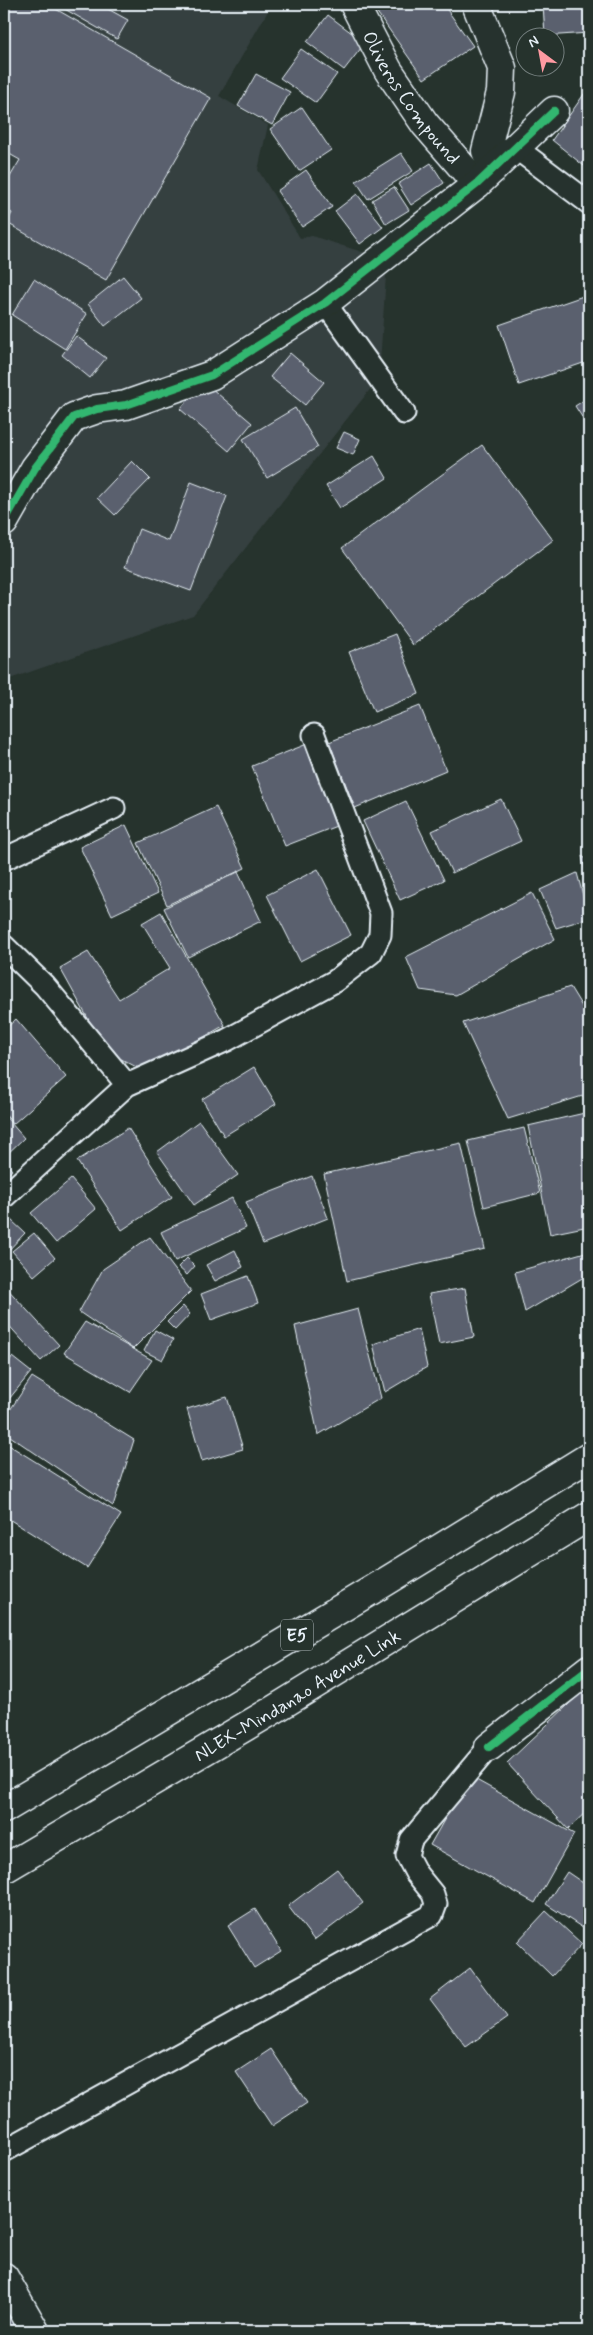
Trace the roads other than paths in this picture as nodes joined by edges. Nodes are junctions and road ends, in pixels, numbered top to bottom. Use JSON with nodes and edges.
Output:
{"nodes":[{"id":1,"x":354,"y":4,"type":"edge"},
{"id":2,"x":476,"y":4,"type":"edge"},
{"id":3,"x":554,"y":111,"type":"dead end"},
{"id":4,"x":516,"y":148,"type":"junction"},
{"id":5,"x":485,"y":177,"type":"junction"},
{"id":6,"x":589,"y":203,"type":"edge"},
{"id":7,"x":325,"y":303,"type":"junction"},
{"id":8,"x":404,"y":413,"type":"dead end"},
{"id":9,"x":4,"y":522,"type":"edge"},
{"id":10,"x":314,"y":735,"type":"dead end"},
{"id":11,"x":114,"y":808,"type":"dead end"},
{"id":12,"x":4,"y":859,"type":"edge"},
{"id":13,"x":4,"y":946,"type":"edge"},
{"id":14,"x":127,"y":1085,"type":"junction"},
{"id":15,"x":4,"y":1197,"type":"edge"},
{"id":16,"x":589,"y":1457,"type":"edge"},
{"id":17,"x":589,"y":1516,"type":"edge"},
{"id":18,"x":589,"y":1670,"type":"edge"},
{"id":19,"x":489,"y":1746,"type":"joint"},
{"id":20,"x":4,"y":1809,"type":"edge"},
{"id":21,"x":58,"y":1836,"type":"junction"},
{"id":22,"x":4,"y":1869,"type":"edge"},
{"id":23,"x":4,"y":1877,"type":"edge"},
{"id":24,"x":4,"y":2152,"type":"edge"},
{"id":25,"x":4,"y":2277,"type":"edge"},
{"id":26,"x":35,"y":2331,"type":"edge"}],
"edges":[{"from":1,"to":5,"type":"main road","name":"Oliveros Compound"},
{"from":2,"to":5,"type":"main road","name":"Oliveros Compound"},
{"from":3,"to":4,"type":"main road"},
{"from":4,"to":5,"type":"main road"},
{"from":4,"to":6,"type":"lane"},
{"from":5,"to":7,"type":"main road"},
{"from":7,"to":8,"type":"lane"},
{"from":7,"to":9,"type":"main road"},
{"from":10,"to":14,"type":"lane"},
{"from":11,"to":12,"type":"lane"},
{"from":13,"to":14,"type":"lane"},
{"from":14,"to":15,"type":"lane"},
{"from":16,"to":20,"type":"main road","number":"E5"},
{"from":17,"to":21,"type":"main road","name":"NLEX-Mindanao Avenue Link"},
{"from":18,"to":19,"type":"main road"},
{"from":19,"to":24,"type":"lane"},
{"from":21,"to":22,"type":"main road","name":"NLEX-Mindanao Avenue Link"},
{"from":21,"to":23,"type":"main road"},
{"from":25,"to":26,"type":"main road"}]}
